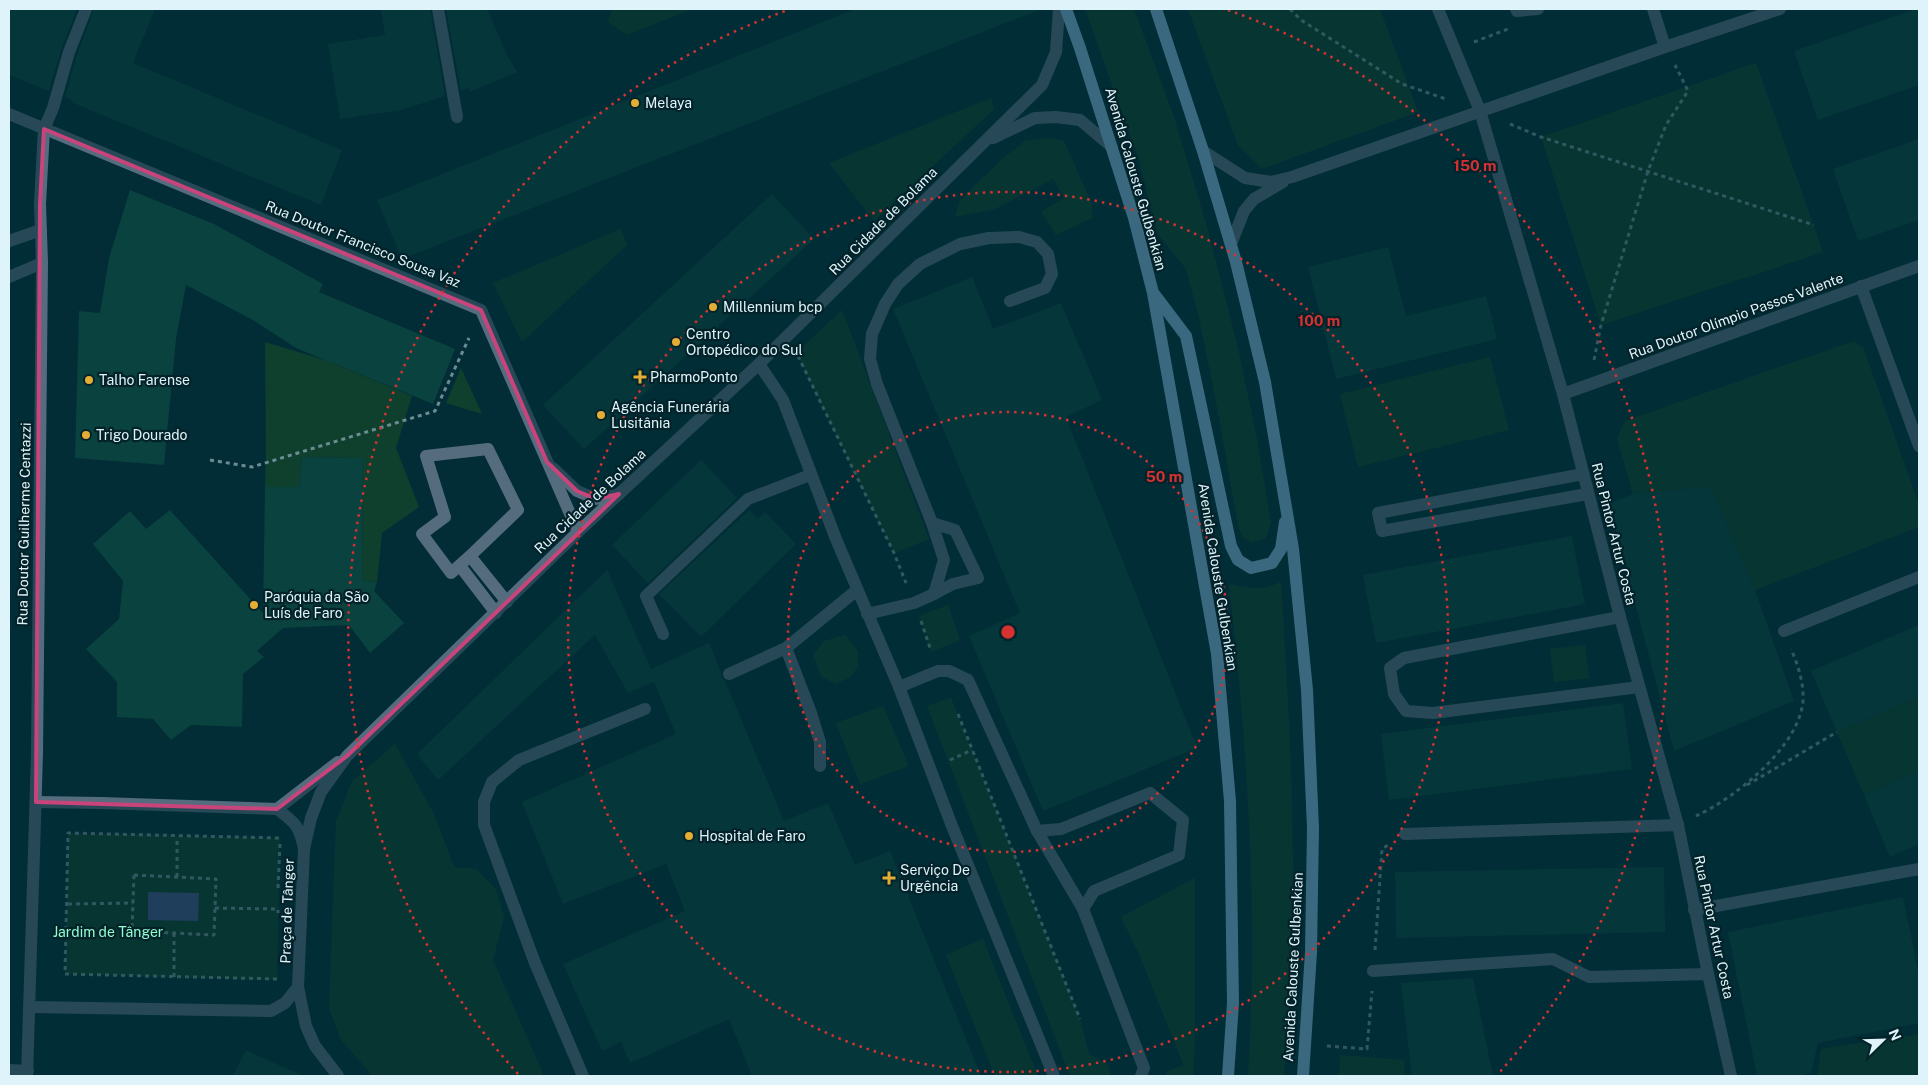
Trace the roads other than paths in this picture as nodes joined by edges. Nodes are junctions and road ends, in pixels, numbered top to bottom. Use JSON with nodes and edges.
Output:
{"nodes":[{"id":1,"x":86,"y":9,"type":"edge"},
{"id":2,"x":438,"y":9,"type":"edge"},
{"id":3,"x":1058,"y":9,"type":"edge"},
{"id":4,"x":1066,"y":9,"type":"edge"},
{"id":5,"x":1156,"y":9,"type":"edge"},
{"id":6,"x":1438,"y":9,"type":"edge"},
{"id":7,"x":1538,"y":9,"type":"edge"},
{"id":8,"x":1653,"y":9,"type":"edge"},
{"id":9,"x":1780,"y":9,"type":"edge"},
{"id":10,"x":1516,"y":10,"type":"edge"},
{"id":11,"x":1665,"y":46,"type":"junction"},
{"id":12,"x":1480,"y":111,"type":"junction"},
{"id":13,"x":9,"y":114,"type":"edge"},
{"id":14,"x":457,"y":117,"type":"dead end"},
{"id":15,"x":44,"y":129,"type":"junction"},
{"id":16,"x":984,"y":143,"type":"junction"},
{"id":17,"x":1112,"y":147,"type":"junction"},
{"id":18,"x":1203,"y":151,"type":"junction"},
{"id":19,"x":1292,"y":177,"type":"junction"},
{"id":20,"x":41,"y":230,"type":"junction"},
{"id":21,"x":9,"y":242,"type":"edge"},
{"id":22,"x":1231,"y":244,"type":"junction"},
{"id":23,"x":42,"y":263,"type":"junction"},
{"id":24,"x":1919,"y":266,"type":"edge"},
{"id":25,"x":9,"y":277,"type":"edge"},
{"id":26,"x":1860,"y":286,"type":"junction"},
{"id":27,"x":1153,"y":293,"type":"junction"},
{"id":28,"x":1010,"y":301,"type":"dead end"},
{"id":29,"x":759,"y":364,"type":"junction"},
{"id":30,"x":1564,"y":394,"type":"junction"},
{"id":31,"x":1919,"y":446,"type":"edge"},
{"id":32,"x":547,"y":462,"type":"junction"},
{"id":33,"x":1583,"y":474,"type":"junction"},
{"id":34,"x":810,"y":475,"type":"junction"},
{"id":35,"x":619,"y":494,"type":"junction"},
{"id":36,"x":1588,"y":494,"type":"junction"},
{"id":37,"x":1286,"y":508,"type":"junction"},
{"id":38,"x":932,"y":523,"type":"junction"},
{"id":39,"x":578,"y":532,"type":"junction"},
{"id":40,"x":470,"y":556,"type":"junction"},
{"id":41,"x":460,"y":566,"type":"junction"},
{"id":42,"x":1919,"y":577,"type":"edge"},
{"id":43,"x":857,"y":590,"type":"junction"},
{"id":44,"x":934,"y":594,"type":"junction"},
{"id":45,"x":507,"y":602,"type":"junction"},
{"id":46,"x":496,"y":613,"type":"junction"},
{"id":47,"x":866,"y":614,"type":"junction"},
{"id":48,"x":1620,"y":618,"type":"junction"},
{"id":49,"x":1784,"y":631,"type":"road end"},
{"id":50,"x":663,"y":634,"type":"dead end"},
{"id":51,"x":786,"y":648,"type":"junction"},
{"id":52,"x":729,"y":674,"type":"dead end"},
{"id":53,"x":899,"y":687,"type":"junction"},
{"id":54,"x":1639,"y":687,"type":"junction"},
{"id":55,"x":645,"y":709,"type":"dead end"},
{"id":56,"x":347,"y":756,"type":"junction"},
{"id":57,"x":820,"y":766,"type":"dead end"},
{"id":58,"x":36,"y":802,"type":"junction"},
{"id":59,"x":277,"y":809,"type":"junction"},
{"id":60,"x":1678,"y":825,"type":"junction"},
{"id":61,"x":1037,"y":831,"type":"junction"},
{"id":62,"x":1406,"y":834,"type":"road end"},
{"id":63,"x":304,"y":849,"type":"junction"},
{"id":64,"x":1919,"y":869,"type":"edge"},
{"id":65,"x":1083,"y":909,"type":"junction"},
{"id":66,"x":1694,"y":910,"type":"junction"},
{"id":67,"x":1373,"y":971,"type":"road end"},
{"id":68,"x":1708,"y":974,"type":"junction"},
{"id":69,"x":298,"y":987,"type":"junction"},
{"id":70,"x":30,"y":1007,"type":"junction"},
{"id":71,"x":9,"y":1070,"type":"edge"},
{"id":72,"x":28,"y":1074,"type":"edge"},
{"id":73,"x":338,"y":1076,"type":"edge"},
{"id":74,"x":583,"y":1076,"type":"edge"},
{"id":75,"x":1054,"y":1076,"type":"edge"},
{"id":76,"x":1141,"y":1076,"type":"edge"},
{"id":77,"x":1228,"y":1076,"type":"edge"},
{"id":78,"x":1303,"y":1076,"type":"edge"},
{"id":79,"x":1731,"y":1076,"type":"edge"}],
"edges":[{"from":1,"to":15,"type":"street","name":"Rua Doutor Guilherme Centazzi"},
{"from":2,"to":14,"type":"street"},
{"from":3,"to":16,"type":"street","name":"Rua Cidade de Bolama"},
{"from":4,"to":17,"type":"main road","name":"Avenida Calouste Gulbenkian"},
{"from":5,"to":18,"type":"main road","name":"Avenida Calouste Gulbenkian"},
{"from":6,"to":12,"type":"street","name":"Rua Pintor Artur Costa"},
{"from":7,"to":10,"type":"street"},
{"from":8,"to":11,"type":"street"},
{"from":9,"to":11,"type":"street"},
{"from":11,"to":12,"type":"street"},
{"from":12,"to":19,"type":"street"},
{"from":12,"to":30,"type":"street","name":"Rua Pintor Artur Costa"},
{"from":13,"to":15,"type":"street","name":"Rua Doutor Francisco Sousa Vaz"},
{"from":15,"to":20,"type":"street","name":"Rua Doutor Guilherme Centazzi"},
{"from":15,"to":32,"type":"street","name":"Rua Doutor Francisco Sousa Vaz"},
{"from":16,"to":17,"type":"street"},
{"from":16,"to":29,"type":"street","name":"Rua Cidade de Bolama"},
{"from":17,"to":27,"type":"main road","name":"Avenida Calouste Gulbenkian"},
{"from":18,"to":19,"type":"street"},
{"from":18,"to":22,"type":"main road","name":"Avenida Calouste Gulbenkian"},
{"from":19,"to":22,"type":"street"},
{"from":20,"to":21,"type":"street"},
{"from":20,"to":23,"type":"street","name":"Rua Doutor Guilherme Centazzi"},
{"from":22,"to":37,"type":"main road","name":"Avenida Calouste Gulbenkian"},
{"from":23,"to":25,"type":"street"},
{"from":23,"to":58,"type":"street","name":"Rua Doutor Guilherme Centazzi"},
{"from":24,"to":26,"type":"street","name":"Rua Doutor Olímpio Passos Valente"},
{"from":26,"to":30,"type":"street","name":"Rua Doutor Olímpio Passos Valente"},
{"from":26,"to":31,"type":"street"},
{"from":27,"to":37,"type":"main road"},
{"from":27,"to":77,"type":"main road","name":"Avenida Calouste Gulbenkian"},
{"from":28,"to":38,"type":"street"},
{"from":29,"to":34,"type":"street"},
{"from":29,"to":35,"type":"street","name":"Rua Cidade de Bolama"},
{"from":30,"to":33,"type":"street","name":"Rua Pintor Artur Costa"},
{"from":32,"to":35,"type":"street"},
{"from":32,"to":39,"type":"street"},
{"from":33,"to":36,"type":"street","name":"Rua Pintor Artur Costa"},
{"from":33,"to":36,"type":"street"},
{"from":34,"to":43,"type":"street"},
{"from":34,"to":50,"type":"street"},
{"from":35,"to":39,"type":"street","name":"Rua Cidade de Bolama"},
{"from":36,"to":48,"type":"street","name":"Rua Pintor Artur Costa"},
{"from":37,"to":78,"type":"main road","name":"Avenida Calouste Gulbenkian"},
{"from":38,"to":44,"type":"street"},
{"from":38,"to":44,"type":"street"},
{"from":39,"to":45,"type":"street","name":"Rua Cidade de Bolama"},
{"from":40,"to":41,"type":"street"},
{"from":40,"to":41,"type":"street"},
{"from":40,"to":45,"type":"street"},
{"from":41,"to":46,"type":"street"},
{"from":42,"to":49,"type":"street"},
{"from":43,"to":47,"type":"street"},
{"from":43,"to":51,"type":"street"},
{"from":44,"to":47,"type":"street"},
{"from":45,"to":46,"type":"street","name":"Rua Cidade de Bolama"},
{"from":46,"to":56,"type":"street","name":"Rua Cidade de Bolama"},
{"from":47,"to":53,"type":"street"},
{"from":48,"to":54,"type":"street","name":"Rua Pintor Artur Costa"},
{"from":48,"to":54,"type":"street"},
{"from":51,"to":52,"type":"street"},
{"from":51,"to":57,"type":"street"},
{"from":53,"to":61,"type":"street"},
{"from":53,"to":75,"type":"street"},
{"from":54,"to":60,"type":"street","name":"Rua Pintor Artur Costa"},
{"from":55,"to":74,"type":"street"},
{"from":56,"to":59,"type":"street","name":"Rua Cidade de Bolama"},
{"from":56,"to":63,"type":"street","name":"Rua Cidade de Bolama"},
{"from":58,"to":59,"type":"street"},
{"from":58,"to":70,"type":"street","name":"Rua Doutor Guilherme Centazzi"},
{"from":59,"to":63,"type":"street","name":"Praça de Tânger"},
{"from":60,"to":62,"type":"street"},
{"from":60,"to":66,"type":"street","name":"Rua Pintor Artur Costa"},
{"from":61,"to":65,"type":"street"},
{"from":61,"to":65,"type":"street"},
{"from":63,"to":69,"type":"street","name":"Praça de Tânger"},
{"from":64,"to":66,"type":"street"},
{"from":65,"to":76,"type":"street"},
{"from":66,"to":68,"type":"street","name":"Rua Pintor Artur Costa"},
{"from":67,"to":68,"type":"street"},
{"from":68,"to":79,"type":"street","name":"Rua Pintor Artur Costa"},
{"from":69,"to":70,"type":"street"},
{"from":69,"to":73,"type":"street","name":"Praça de Tânger"},
{"from":70,"to":72,"type":"street","name":"Rua Doutor Guilherme Centazzi"},
{"from":71,"to":72,"type":"street"}]}
